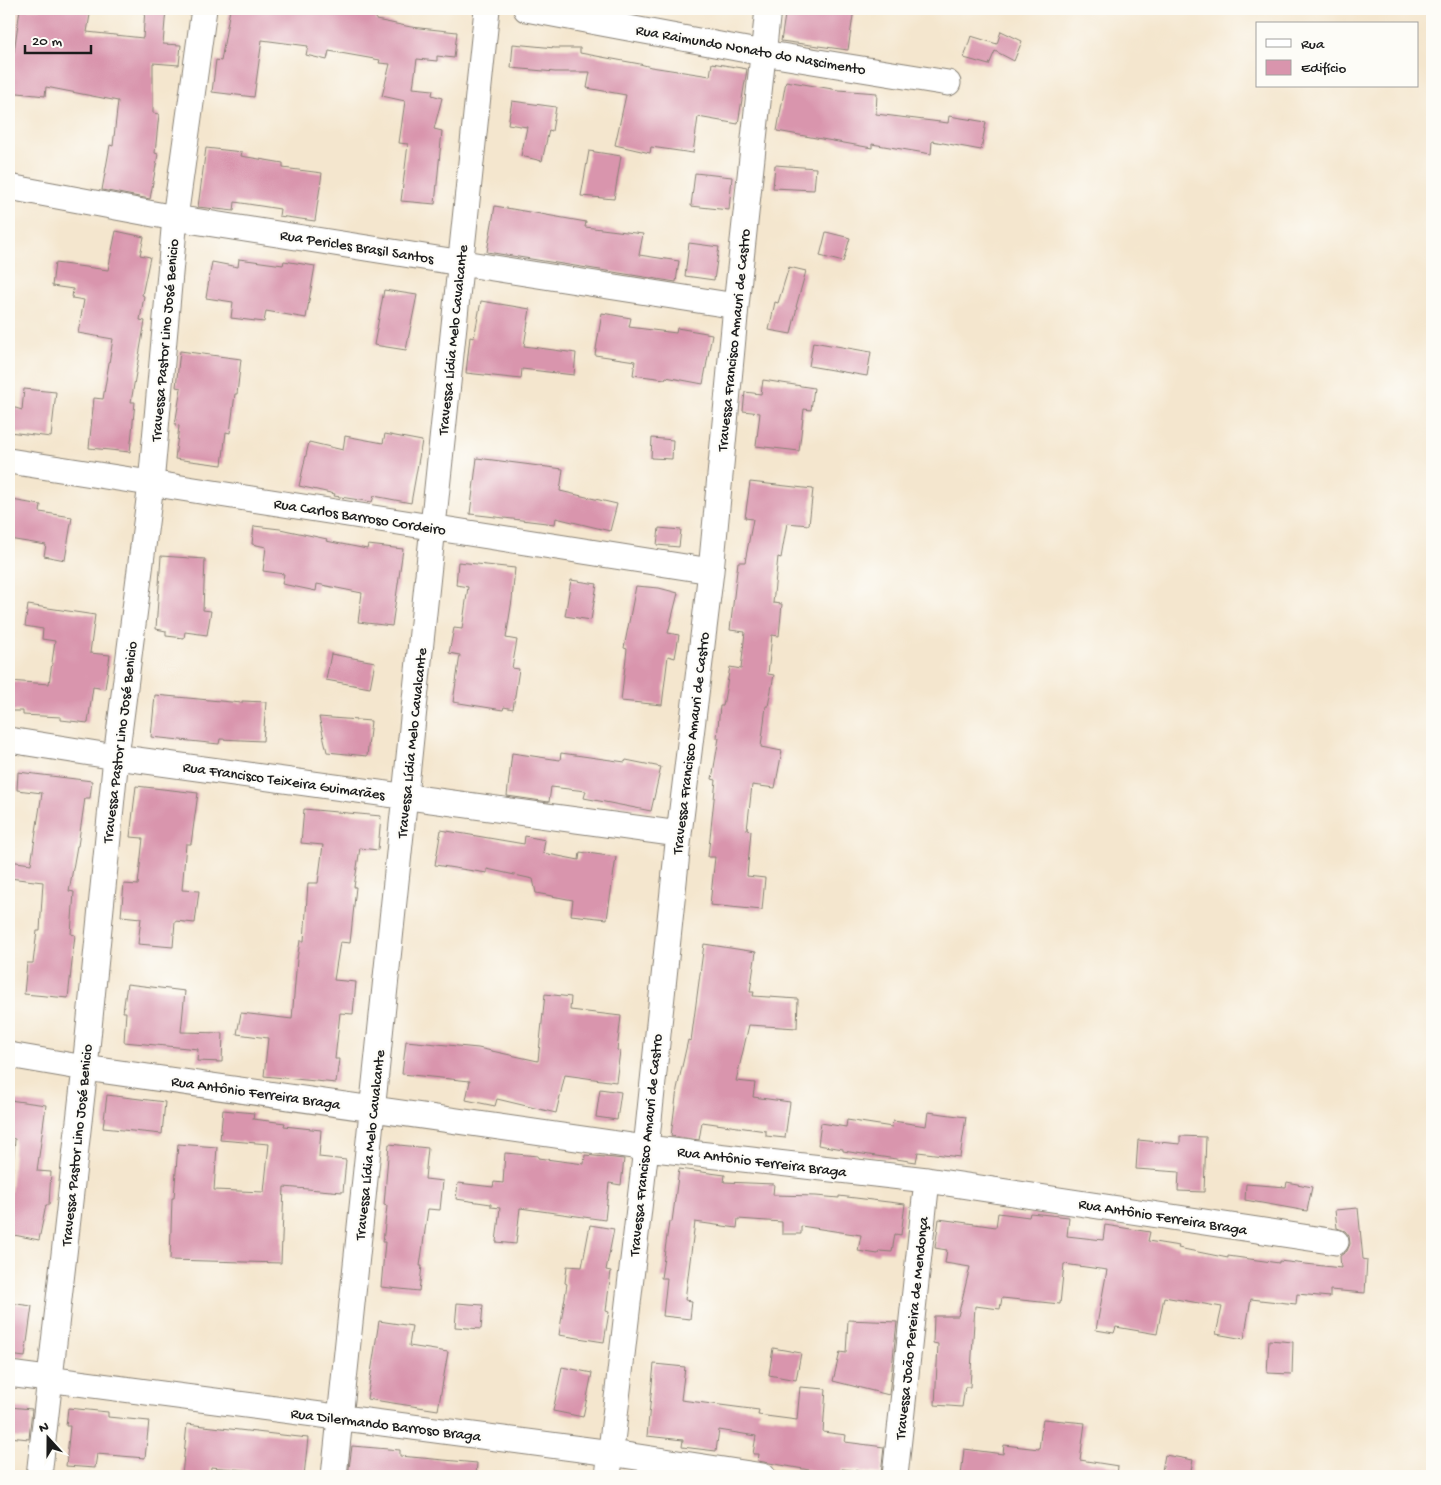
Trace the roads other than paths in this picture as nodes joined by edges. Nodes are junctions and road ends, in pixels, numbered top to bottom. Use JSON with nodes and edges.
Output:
{"nodes":[{"id":1,"x":204,"y":9,"type":"edge"},
{"id":2,"x":487,"y":9,"type":"edge"},
{"id":3,"x":526,"y":9,"type":"edge"},
{"id":4,"x":768,"y":9,"type":"edge"},
{"id":5,"x":763,"y":53,"type":"junction"},
{"id":6,"x":948,"y":83,"type":"dead end"},
{"id":7,"x":9,"y":187,"type":"edge"},
{"id":8,"x":175,"y":218,"type":"junction"},
{"id":9,"x":460,"y":262,"type":"junction"},
{"id":10,"x":736,"y":306,"type":"junction"},
{"id":11,"x":9,"y":461,"type":"edge"},
{"id":12,"x":151,"y":484,"type":"junction"},
{"id":13,"x":433,"y":528,"type":"junction"},
{"id":14,"x":711,"y":571,"type":"junction"},
{"id":15,"x":9,"y":740,"type":"edge"},
{"id":16,"x":116,"y":757,"type":"junction"},
{"id":17,"x":405,"y":796,"type":"junction"},
{"id":18,"x":679,"y":834,"type":"junction"},
{"id":19,"x":9,"y":1055,"type":"edge"},
{"id":20,"x":85,"y":1068,"type":"junction"},
{"id":21,"x":372,"y":1109,"type":"junction"},
{"id":22,"x":646,"y":1148,"type":"junction"},
{"id":23,"x":927,"y":1180,"type":"junction"},
{"id":24,"x":1336,"y":1242,"type":"dead end"},
{"id":25,"x":9,"y":1374,"type":"edge"},
{"id":26,"x":50,"y":1380,"type":"junction"},
{"id":27,"x":340,"y":1418,"type":"junction"},
{"id":28,"x":609,"y":1465,"type":"edge"},
{"id":29,"x":39,"y":1476,"type":"edge"},
{"id":30,"x":334,"y":1476,"type":"edge"},
{"id":31,"x":763,"y":1476,"type":"edge"},
{"id":32,"x":895,"y":1476,"type":"edge"}],
"edges":[{"from":1,"to":8,"type":"street","name":"Travessa Pastor Lino José Benicio"},
{"from":2,"to":9,"type":"street","name":"Travessa Lídia Melo Cavalcante"},
{"from":3,"to":5,"type":"street","name":"Rua Raimundo Nonato do Nascimento"},
{"from":4,"to":5,"type":"street","name":"Travessa Francisco Amauri de Castro"},
{"from":5,"to":6,"type":"street","name":"Rua Raimundo Nonato do Nascimento"},
{"from":5,"to":10,"type":"street","name":"Travessa Francisco Amauri de Castro"},
{"from":7,"to":8,"type":"street","name":"Rua Pericles Brasil Santos"},
{"from":8,"to":9,"type":"street","name":"Rua Pericles Brasil Santos"},
{"from":8,"to":12,"type":"street","name":"Travessa Pastor Lino José Benicio"},
{"from":9,"to":10,"type":"street","name":"Rua Pericles Brasil Santos"},
{"from":9,"to":13,"type":"street","name":"Travessa Lídia Melo Cavalcante"},
{"from":10,"to":14,"type":"street","name":"Travessa Francisco Amauri de Castro"},
{"from":11,"to":12,"type":"street","name":"Rua Carlos Barroso Cordeiro"},
{"from":12,"to":13,"type":"street","name":"Rua Carlos Barroso Cordeiro"},
{"from":12,"to":16,"type":"street","name":"Travessa Pastor Lino José Benicio"},
{"from":13,"to":14,"type":"street","name":"Rua Carlos Barroso Cordeiro"},
{"from":13,"to":17,"type":"street","name":"Travessa Lídia Melo Cavalcante"},
{"from":14,"to":18,"type":"street","name":"Travessa Francisco Amauri de Castro"},
{"from":15,"to":16,"type":"street","name":"Rua Francisco Teixeira Guimarães"},
{"from":16,"to":17,"type":"street","name":"Rua Francisco Teixeira Guimarães"},
{"from":16,"to":20,"type":"street","name":"Travessa Pastor Lino José Benicio"},
{"from":17,"to":18,"type":"street","name":"Rua Francisco Teixeira Guimarães"},
{"from":17,"to":21,"type":"street","name":"Travessa Lídia Melo Cavalcante"},
{"from":18,"to":22,"type":"street","name":"Travessa Francisco Amauri de Castro"},
{"from":19,"to":20,"type":"street","name":"Rua Antônio Ferreira Braga"},
{"from":20,"to":21,"type":"street","name":"Rua Antônio Ferreira Braga"},
{"from":20,"to":26,"type":"street","name":"Travessa Pastor Lino José Benicio"},
{"from":21,"to":22,"type":"street","name":"Rua Antônio Ferreira Braga"},
{"from":21,"to":27,"type":"street","name":"Travessa Lídia Melo Cavalcante"},
{"from":22,"to":23,"type":"street","name":"Rua Antônio Ferreira Braga"},
{"from":22,"to":28,"type":"street","name":"Travessa Francisco Amauri de Castro"},
{"from":23,"to":24,"type":"street","name":"Rua Antônio Ferreira Braga"},
{"from":23,"to":32,"type":"street","name":"Travessa João Pereira de Mendonça"},
{"from":25,"to":26,"type":"street","name":"Rua Dilermando Barroso Braga"},
{"from":26,"to":27,"type":"street","name":"Rua Dilermando Barroso Braga"},
{"from":26,"to":29,"type":"street","name":"Travessa Pastor Lino José Benicio"},
{"from":27,"to":28,"type":"street","name":"Rua Dilermando Barroso Braga"},
{"from":27,"to":30,"type":"street","name":"Travessa Lídia Melo Cavalcante"},
{"from":28,"to":31,"type":"street","name":"Rua Dilermando Barroso Braga"}]}
